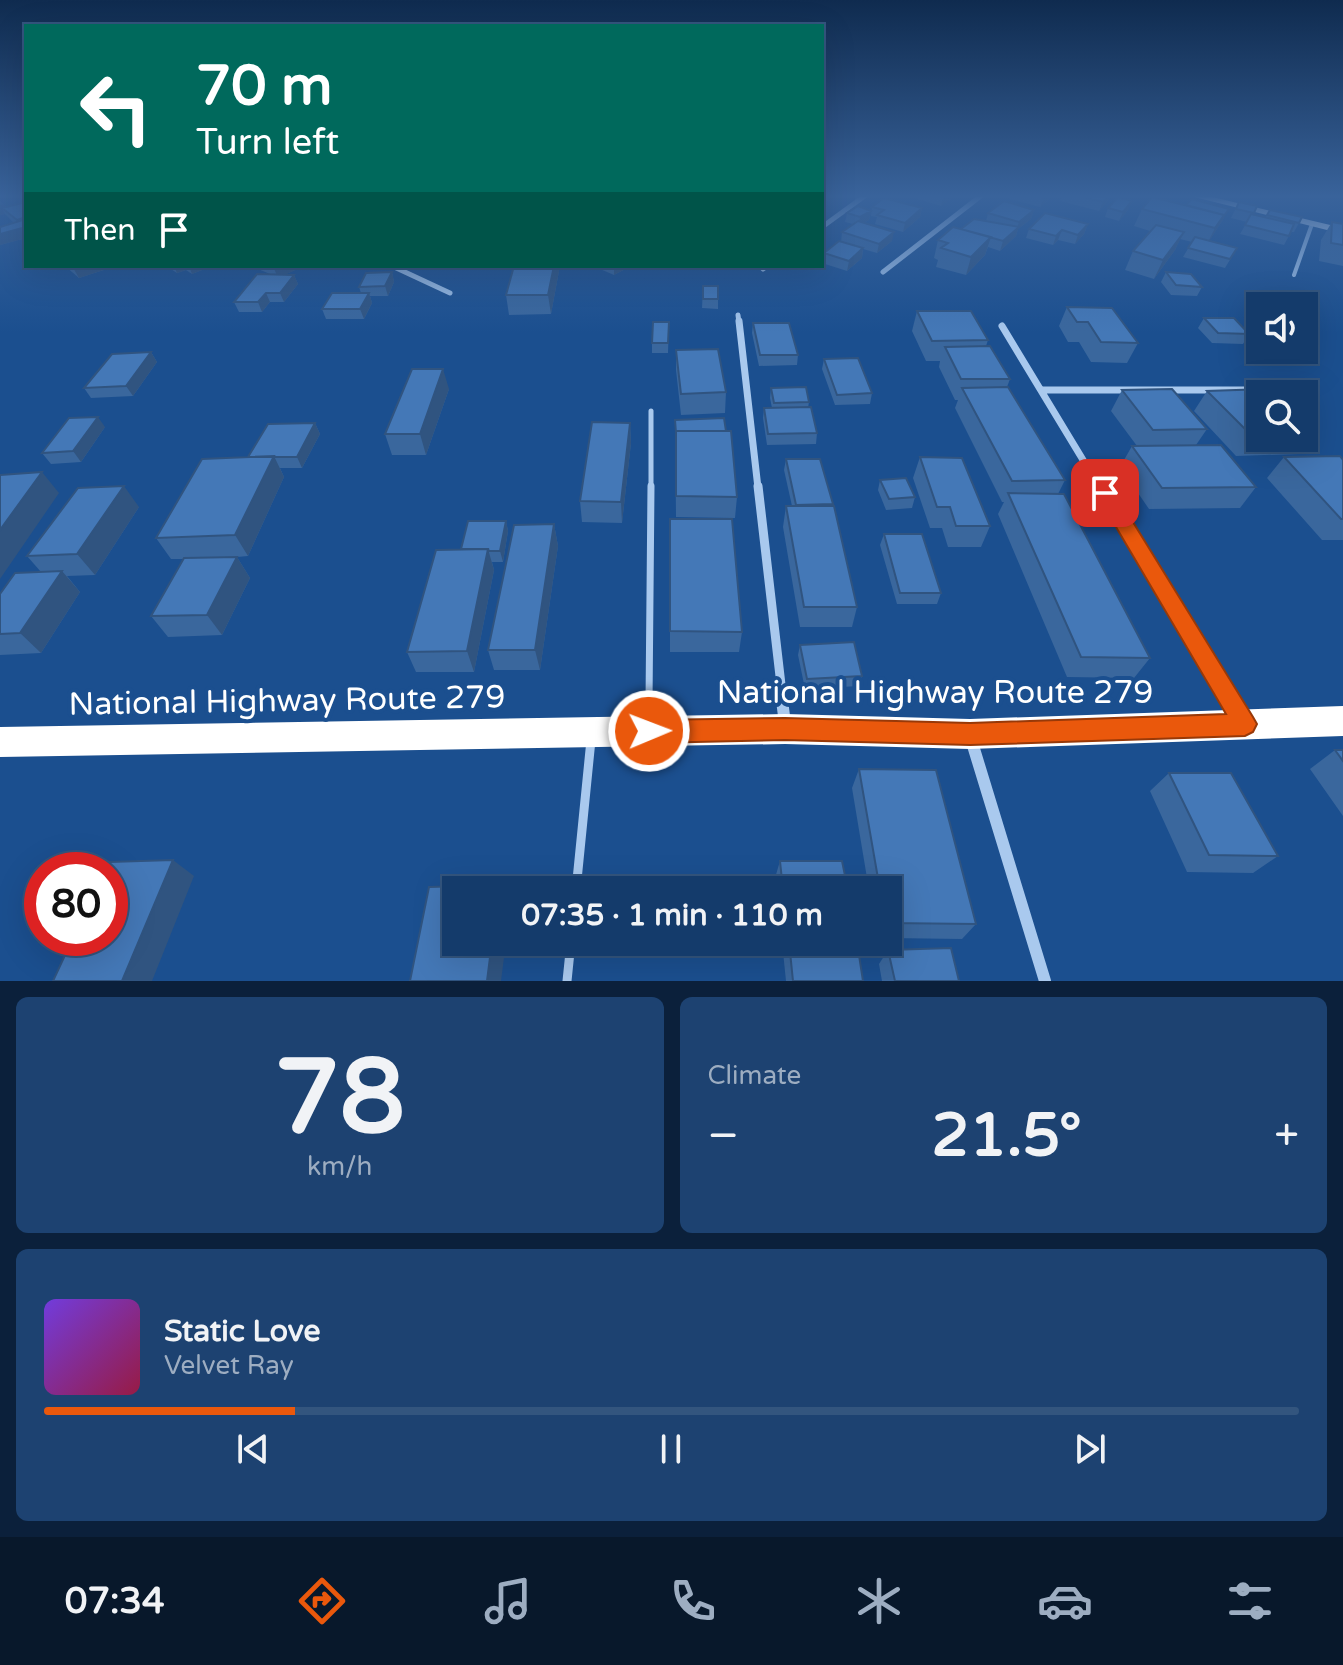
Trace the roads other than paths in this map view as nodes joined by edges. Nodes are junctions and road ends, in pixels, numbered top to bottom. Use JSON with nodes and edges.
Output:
{"nodes":[{"id":1,"x":923,"y":241,"type":"edge"},
{"id":2,"x":1306,"y":241,"type":"edge"},
{"id":3,"x":396,"y":268,"type":"edge"},
{"id":4,"x":883,"y":272,"type":"dead end"},
{"id":5,"x":1294,"y":275,"type":"dead end"},
{"id":6,"x":450,"y":293,"type":"dead end"},
{"id":7,"x":738,"y":315,"type":"dead end"},
{"id":8,"x":1002,"y":326,"type":"dead end"},
{"id":9,"x":1043,"y":390,"type":"junction"},
{"id":10,"x":1246,"y":390,"type":"edge"},
{"id":11,"x":651,"y":411,"type":"dead end"},
{"id":12,"x":1343,"y":721,"type":"edge"},
{"id":13,"x":1245,"y":724,"type":"junction"},
{"id":14,"x":785,"y":729,"type":"junction"},
{"id":15,"x":649,"y":731,"type":"junction"},
{"id":16,"x":592,"y":732,"type":"junction"},
{"id":17,"x":970,"y":734,"type":"junction"},
{"id":18,"x":0,"y":742,"type":"edge"},
{"id":19,"x":577,"y":876,"type":"edge"},
{"id":20,"x":570,"y":956,"type":"edge"},
{"id":21,"x":567,"y":981,"type":"edge"},
{"id":22,"x":1045,"y":981,"type":"edge"}],
"edges":[{"from":1,"to":4,"type":"street"},
{"from":2,"to":5,"type":"lane"},
{"from":3,"to":6,"type":"street"},
{"from":7,"to":14,"type":"street"},
{"from":8,"to":9,"type":"street"},
{"from":9,"to":10,"type":"street"},
{"from":9,"to":13,"type":"street"},
{"from":11,"to":15,"type":"lane"},
{"from":12,"to":13,"type":"highway","name":"National Highway Route 279"},
{"from":13,"to":17,"type":"highway","name":"National Highway Route 279"},
{"from":14,"to":15,"type":"highway","name":"National Highway Route 279"},
{"from":14,"to":17,"type":"highway","name":"National Highway Route 279"},
{"from":15,"to":16,"type":"highway","name":"National Highway Route 279"},
{"from":16,"to":18,"type":"highway","name":"National Highway Route 279"},
{"from":16,"to":19,"type":"lane"},
{"from":17,"to":22,"type":"street"},
{"from":20,"to":21,"type":"lane"}]}
